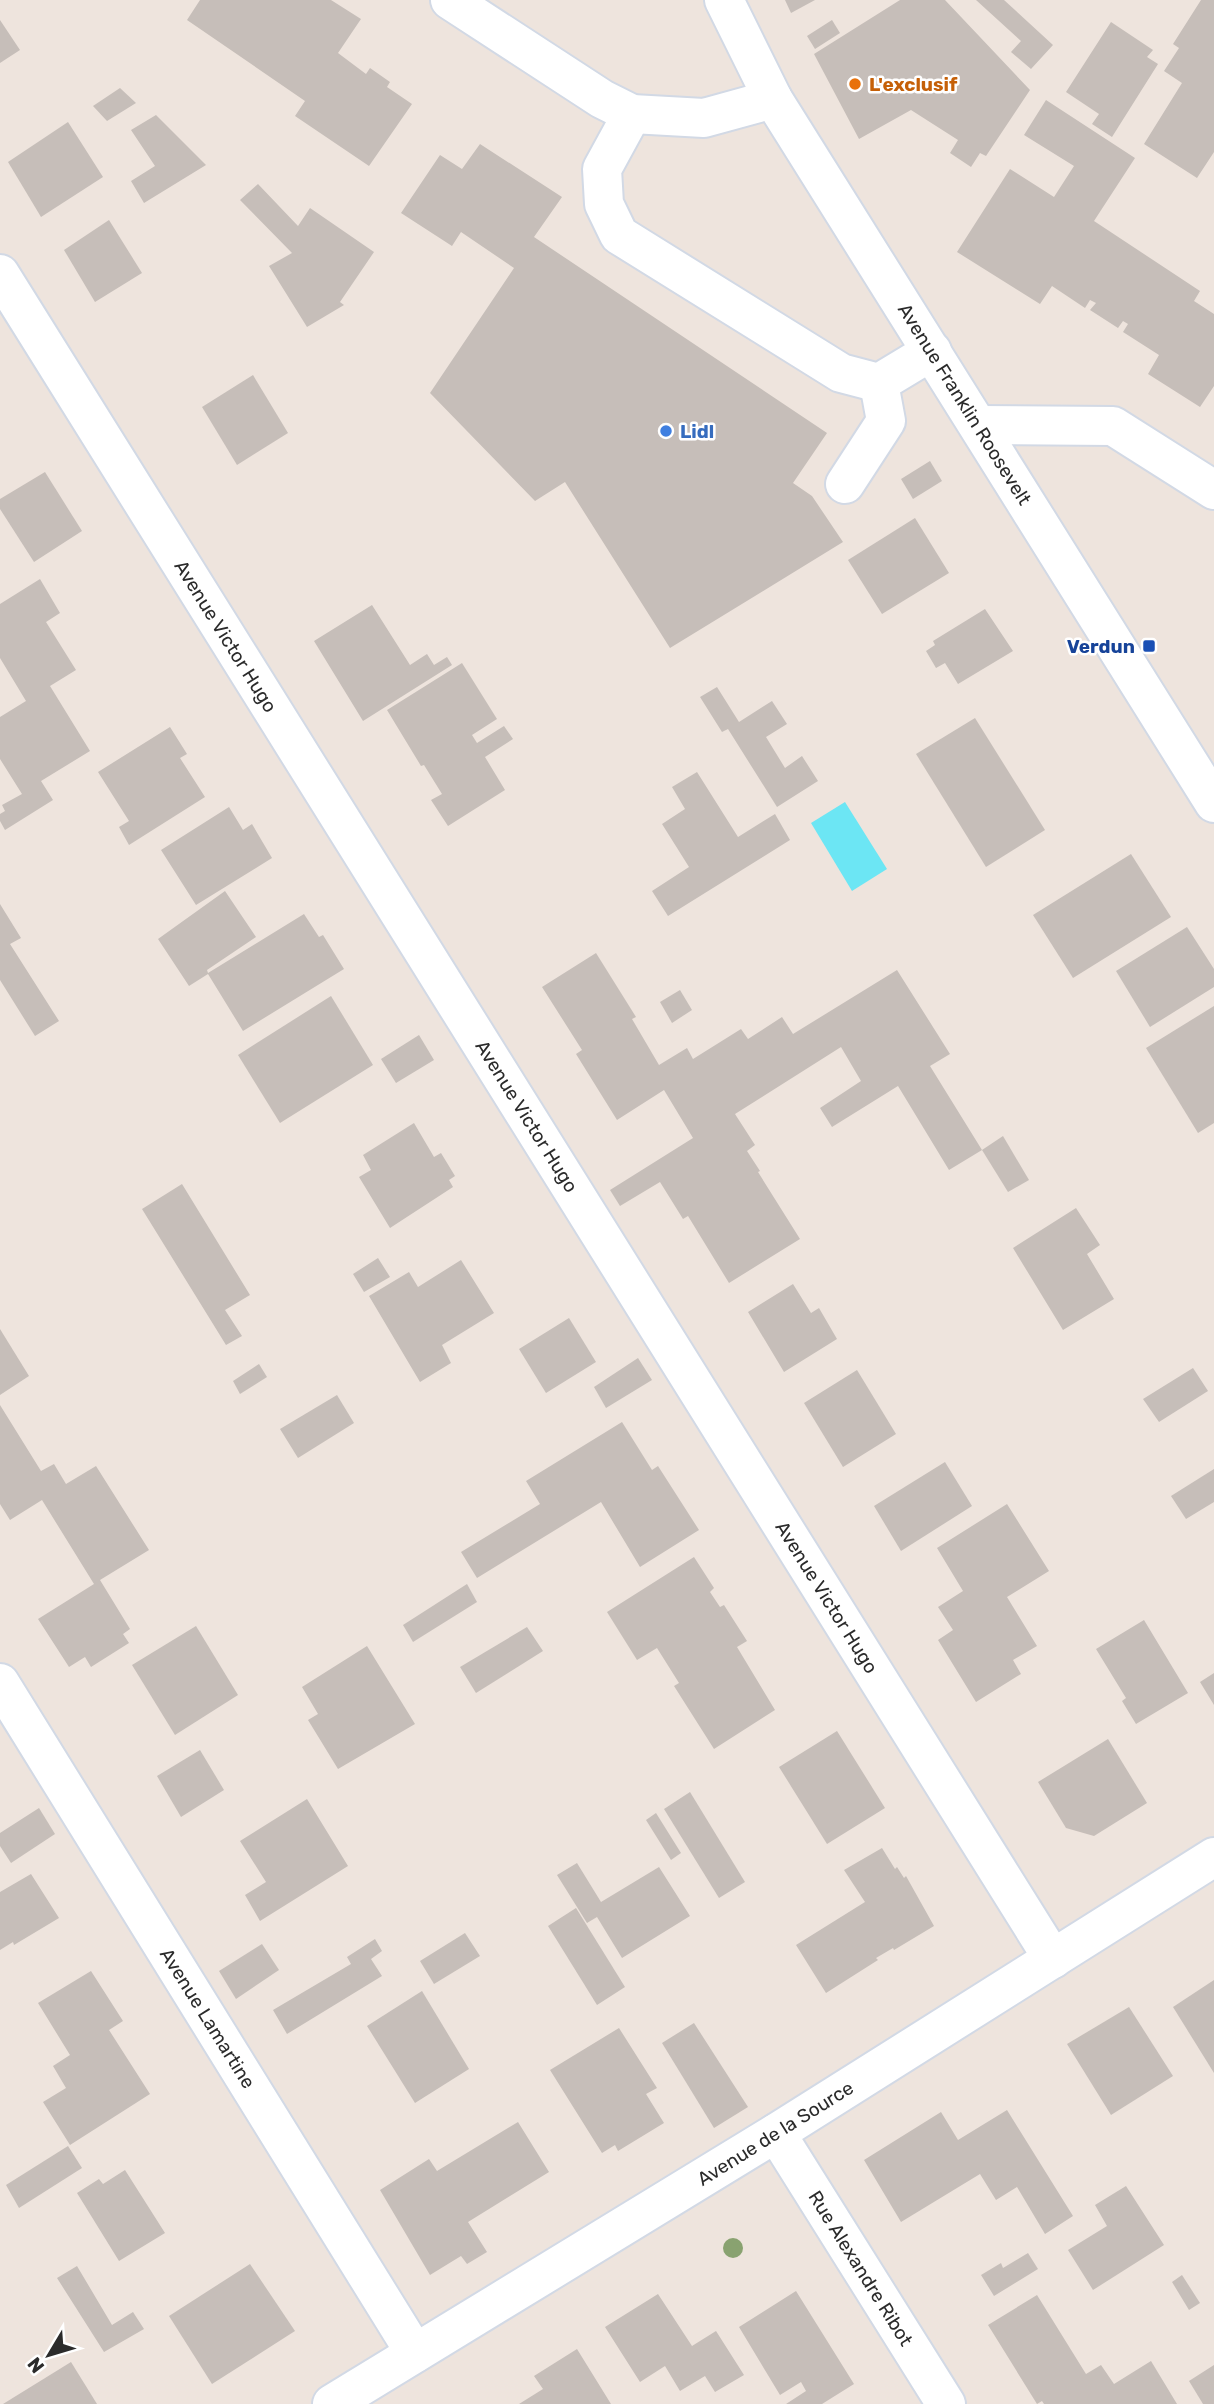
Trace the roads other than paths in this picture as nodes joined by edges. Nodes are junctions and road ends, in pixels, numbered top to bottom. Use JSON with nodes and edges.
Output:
{"nodes":[{"id":1,"x":450,"y":0,"type":"edge"},
{"id":2,"x":724,"y":0,"type":"edge"},
{"id":3,"x":773,"y":99,"type":"junction"},
{"id":4,"x":632,"y":114,"type":"junction"},
{"id":5,"x":0,"y":274,"type":"edge"},
{"id":6,"x":932,"y":351,"type":"junction"},
{"id":7,"x":879,"y":383,"type":"junction"},
{"id":8,"x":979,"y":425,"type":"junction"},
{"id":9,"x":845,"y":484,"type":"dead end"},
{"id":10,"x":1214,"y":490,"type":"edge"},
{"id":11,"x":1214,"y":803,"type":"edge"},
{"id":12,"x":0,"y":1683,"type":"edge"},
{"id":13,"x":1214,"y":1857,"type":"edge"},
{"id":14,"x":1053,"y":1959,"type":"junction"},
{"id":15,"x":776,"y":2133,"type":"junction"},
{"id":16,"x":415,"y":2353,"type":"junction"},
{"id":17,"x":332,"y":2404,"type":"edge"},
{"id":18,"x":946,"y":2404,"type":"edge"}],
"edges":[{"from":1,"to":4,"type":"street"},
{"from":2,"to":3,"type":"street","name":"Avenue Franklin Roosevelt"},
{"from":3,"to":4,"type":"street"},
{"from":3,"to":6,"type":"street","name":"Avenue Franklin Roosevelt"},
{"from":4,"to":7,"type":"street"},
{"from":5,"to":14,"type":"street","name":"Avenue Victor Hugo"},
{"from":6,"to":7,"type":"street"},
{"from":6,"to":8,"type":"street","name":"Avenue Franklin Roosevelt"},
{"from":7,"to":9,"type":"street"},
{"from":8,"to":10,"type":"street"},
{"from":8,"to":11,"type":"street","name":"Avenue Franklin Roosevelt"},
{"from":12,"to":16,"type":"street","name":"Avenue Lamartine"},
{"from":13,"to":14,"type":"street","name":"Avenue de la Source"},
{"from":14,"to":15,"type":"street","name":"Avenue de la Source"},
{"from":15,"to":16,"type":"street","name":"Avenue de la Source"},
{"from":15,"to":18,"type":"street","name":"Rue Alexandre Ribot"},
{"from":16,"to":17,"type":"street","name":"Avenue de la Source"}]}
